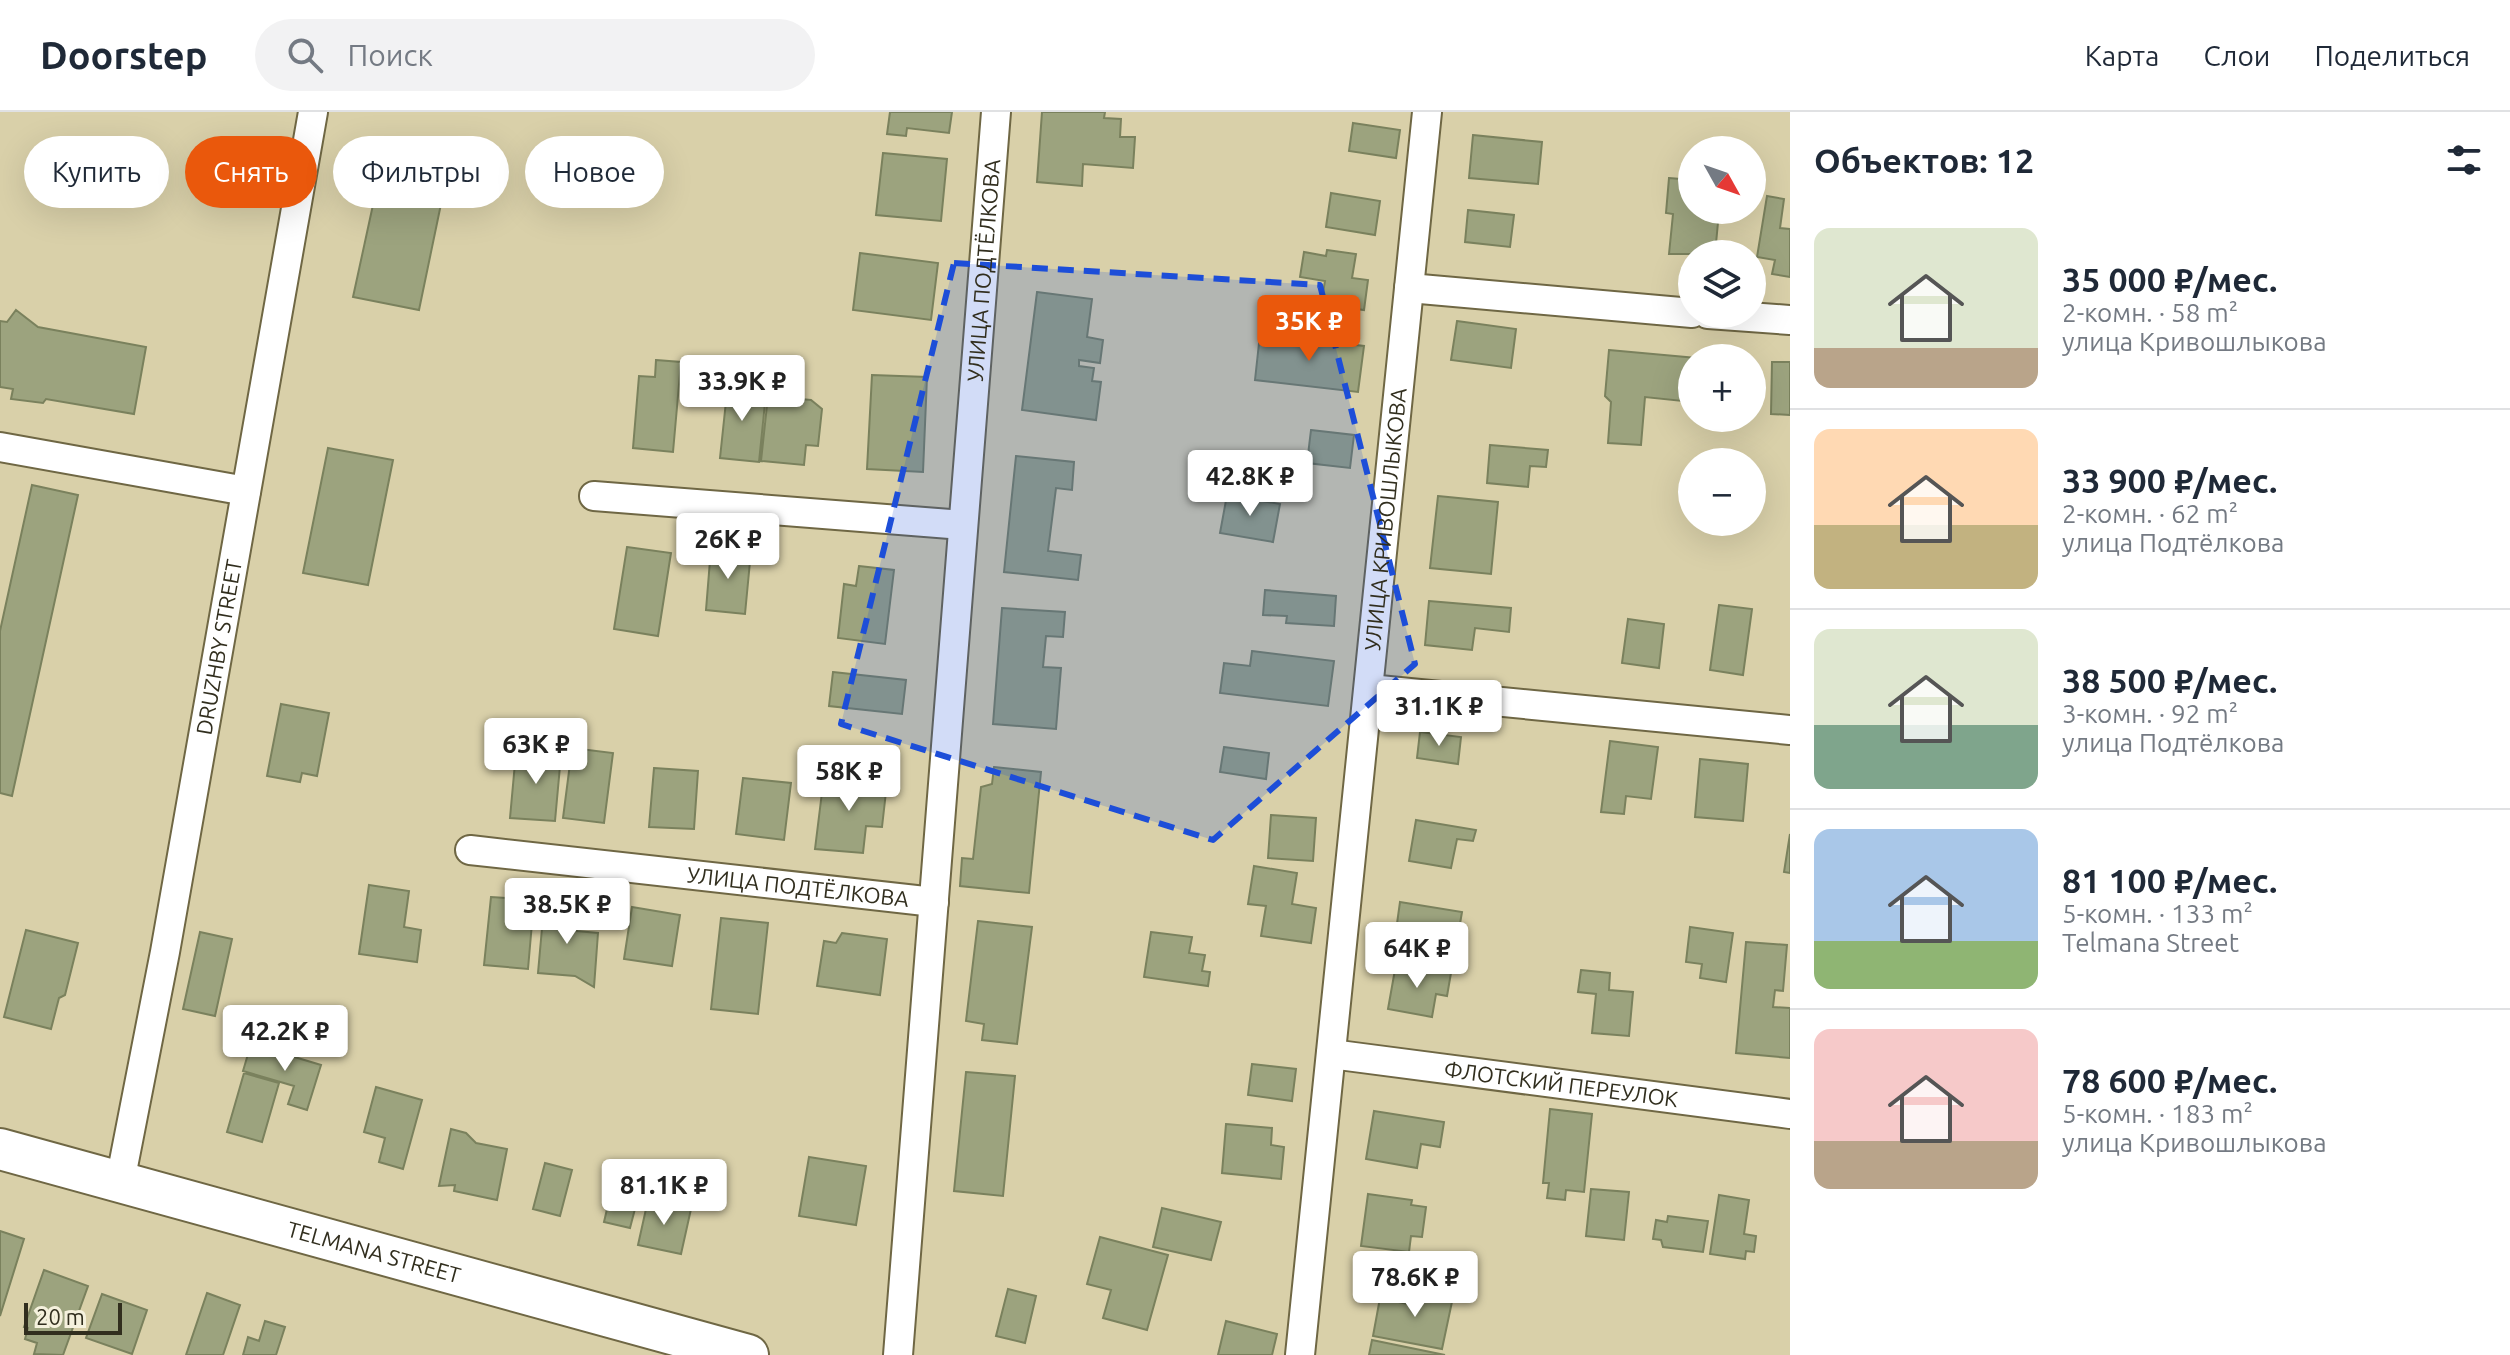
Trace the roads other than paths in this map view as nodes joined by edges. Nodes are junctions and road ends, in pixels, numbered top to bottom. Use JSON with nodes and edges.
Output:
{"nodes":[{"id":1,"x":313,"y":112,"type":"edge"},
{"id":2,"x":996,"y":112,"type":"edge"},
{"id":3,"x":1427,"y":112,"type":"edge"},
{"id":4,"x":1409,"y":288,"type":"junction"},
{"id":5,"x":1678,"y":312,"type":"edge"},
{"id":6,"x":1766,"y":318,"type":"edge"},
{"id":7,"x":1790,"y":320,"type":"edge"},
{"id":8,"x":0,"y":447,"type":"edge"},
{"id":9,"x":246,"y":491,"type":"junction"},
{"id":10,"x":594,"y":496,"type":"dead end"},
{"id":11,"x":963,"y":525,"type":"junction"},
{"id":12,"x":1369,"y":689,"type":"junction"},
{"id":13,"x":1790,"y":730,"type":"edge"},
{"id":14,"x":470,"y":850,"type":"dead end"},
{"id":15,"x":934,"y":902,"type":"junction"},
{"id":16,"x":1331,"y":1054,"type":"junction"},
{"id":17,"x":1790,"y":1114,"type":"edge"},
{"id":18,"x":0,"y":1149,"type":"edge"},
{"id":19,"x":120,"y":1182,"type":"junction"},
{"id":20,"x":748,"y":1355,"type":"edge"},
{"id":21,"x":898,"y":1355,"type":"edge"},
{"id":22,"x":1300,"y":1355,"type":"edge"}],
"edges":[{"from":1,"to":9,"type":"street","name":"DRUZHBY STREET"},
{"from":2,"to":11,"type":"street","name":"УЛИЦА ПОДТЁЛКОВА"},
{"from":3,"to":4,"type":"street","name":"УЛИЦА КРИВОШЛЫКОВА"},
{"from":4,"to":5,"type":"street"},
{"from":4,"to":12,"type":"street","name":"УЛИЦА КРИВОШЛЫКОВА"},
{"from":6,"to":7,"type":"street"},
{"from":8,"to":9,"type":"street"},
{"from":9,"to":19,"type":"street","name":"DRUZHBY STREET"},
{"from":10,"to":11,"type":"street"},
{"from":11,"to":15,"type":"street","name":"УЛИЦА ПОДТЁЛКОВА"},
{"from":12,"to":13,"type":"street"},
{"from":12,"to":16,"type":"street","name":"УЛИЦА КРИВОШЛЫКОВА"},
{"from":14,"to":15,"type":"street","name":"УЛИЦА ПОДТЁЛКОВА"},
{"from":15,"to":21,"type":"street","name":"УЛИЦА ПОДТЁЛКОВА"},
{"from":16,"to":17,"type":"street","name":"ФЛОТСКИЙ ПЕРЕУЛОК"},
{"from":16,"to":22,"type":"street","name":"УЛИЦА КРИВОШЛЫКОВА"},
{"from":18,"to":19,"type":"main road","name":"TELMANA STREET"},
{"from":19,"to":20,"type":"main road","name":"TELMANA STREET"}]}
